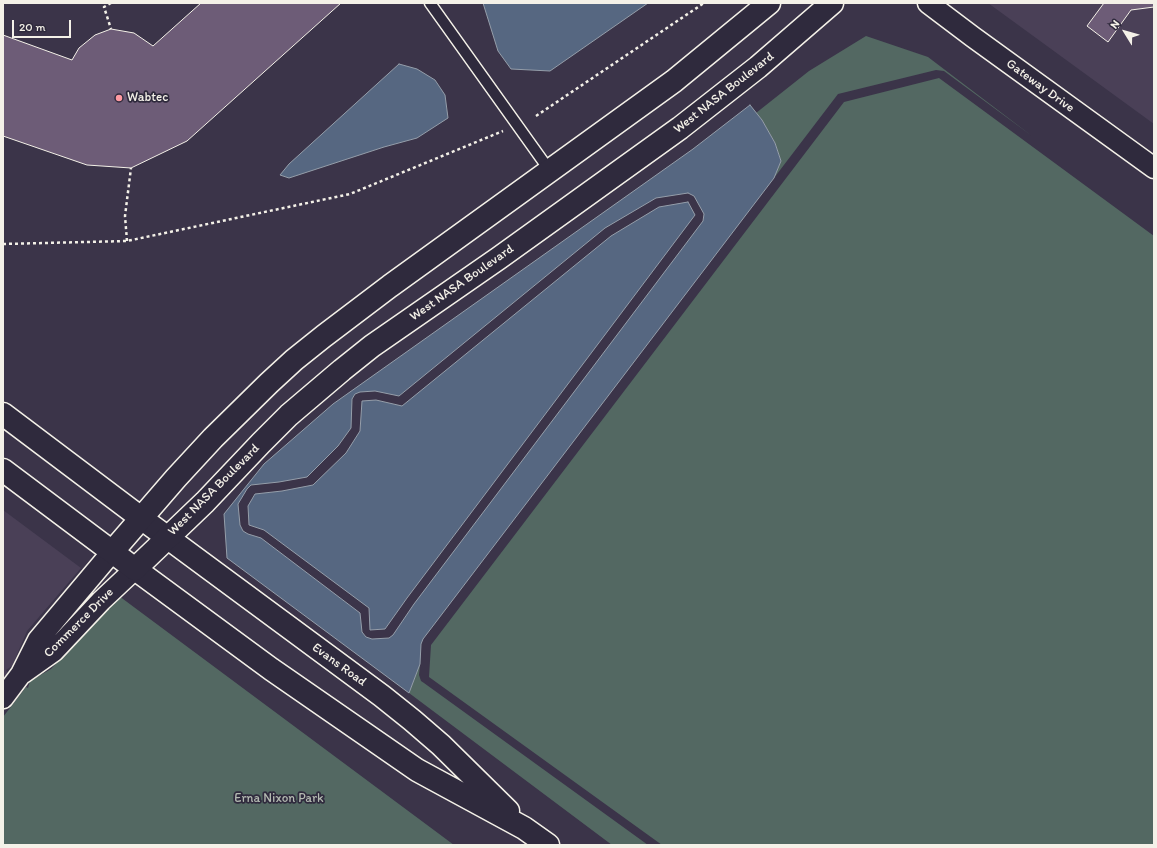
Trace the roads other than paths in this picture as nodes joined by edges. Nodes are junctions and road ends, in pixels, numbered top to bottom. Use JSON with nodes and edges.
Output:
{"nodes":[{"id":1,"x":430,"y":3,"type":"edge"},
{"id":2,"x":769,"y":3,"type":"edge"},
{"id":3,"x":832,"y":3,"type":"edge"},
{"id":4,"x":928,"y":3,"type":"edge"},
{"id":5,"x":1152,"y":162,"type":"edge"},
{"id":6,"x":550,"y":171,"type":"junction"},
{"id":7,"x":3,"y":414,"type":"edge"},
{"id":8,"x":3,"y":470,"type":"edge"},
{"id":9,"x":141,"y":518,"type":"junction"},
{"id":10,"x":167,"y":537,"type":"junction"},
{"id":11,"x":112,"y":552,"type":"junction"},
{"id":12,"x":134,"y":568,"type":"junction"},
{"id":13,"x":21,"y":674,"type":"junction"},
{"id":14,"x":3,"y":698,"type":"edge"},
{"id":15,"x":524,"y":828,"type":"junction"},
{"id":16,"x":548,"y":845,"type":"edge"}],
"edges":[{"from":1,"to":6,"type":"lane"},
{"from":2,"to":6,"type":"main road"},
{"from":3,"to":10,"type":"main road","name":"West NASA Boulevard"},
{"from":4,"to":5,"type":"street","name":"Gateway Drive"},
{"from":6,"to":9,"type":"main road"},
{"from":7,"to":9,"type":"main road"},
{"from":8,"to":11,"type":"main road"},
{"from":9,"to":10,"type":"main road","name":"Evans Road"},
{"from":9,"to":11,"type":"main road"},
{"from":10,"to":12,"type":"main road","name":"West NASA Boulevard"},
{"from":10,"to":15,"type":"main road","name":"Evans Road"},
{"from":11,"to":12,"type":"main road"},
{"from":11,"to":13,"type":"street","name":"Commerce Drive"},
{"from":12,"to":13,"type":"street","name":"Commerce Drive"},
{"from":12,"to":15,"type":"main road","name":"Evans Road"},
{"from":13,"to":14,"type":"street","name":"Commerce Drive"},
{"from":15,"to":16,"type":"main road","name":"Evans Road"}]}
